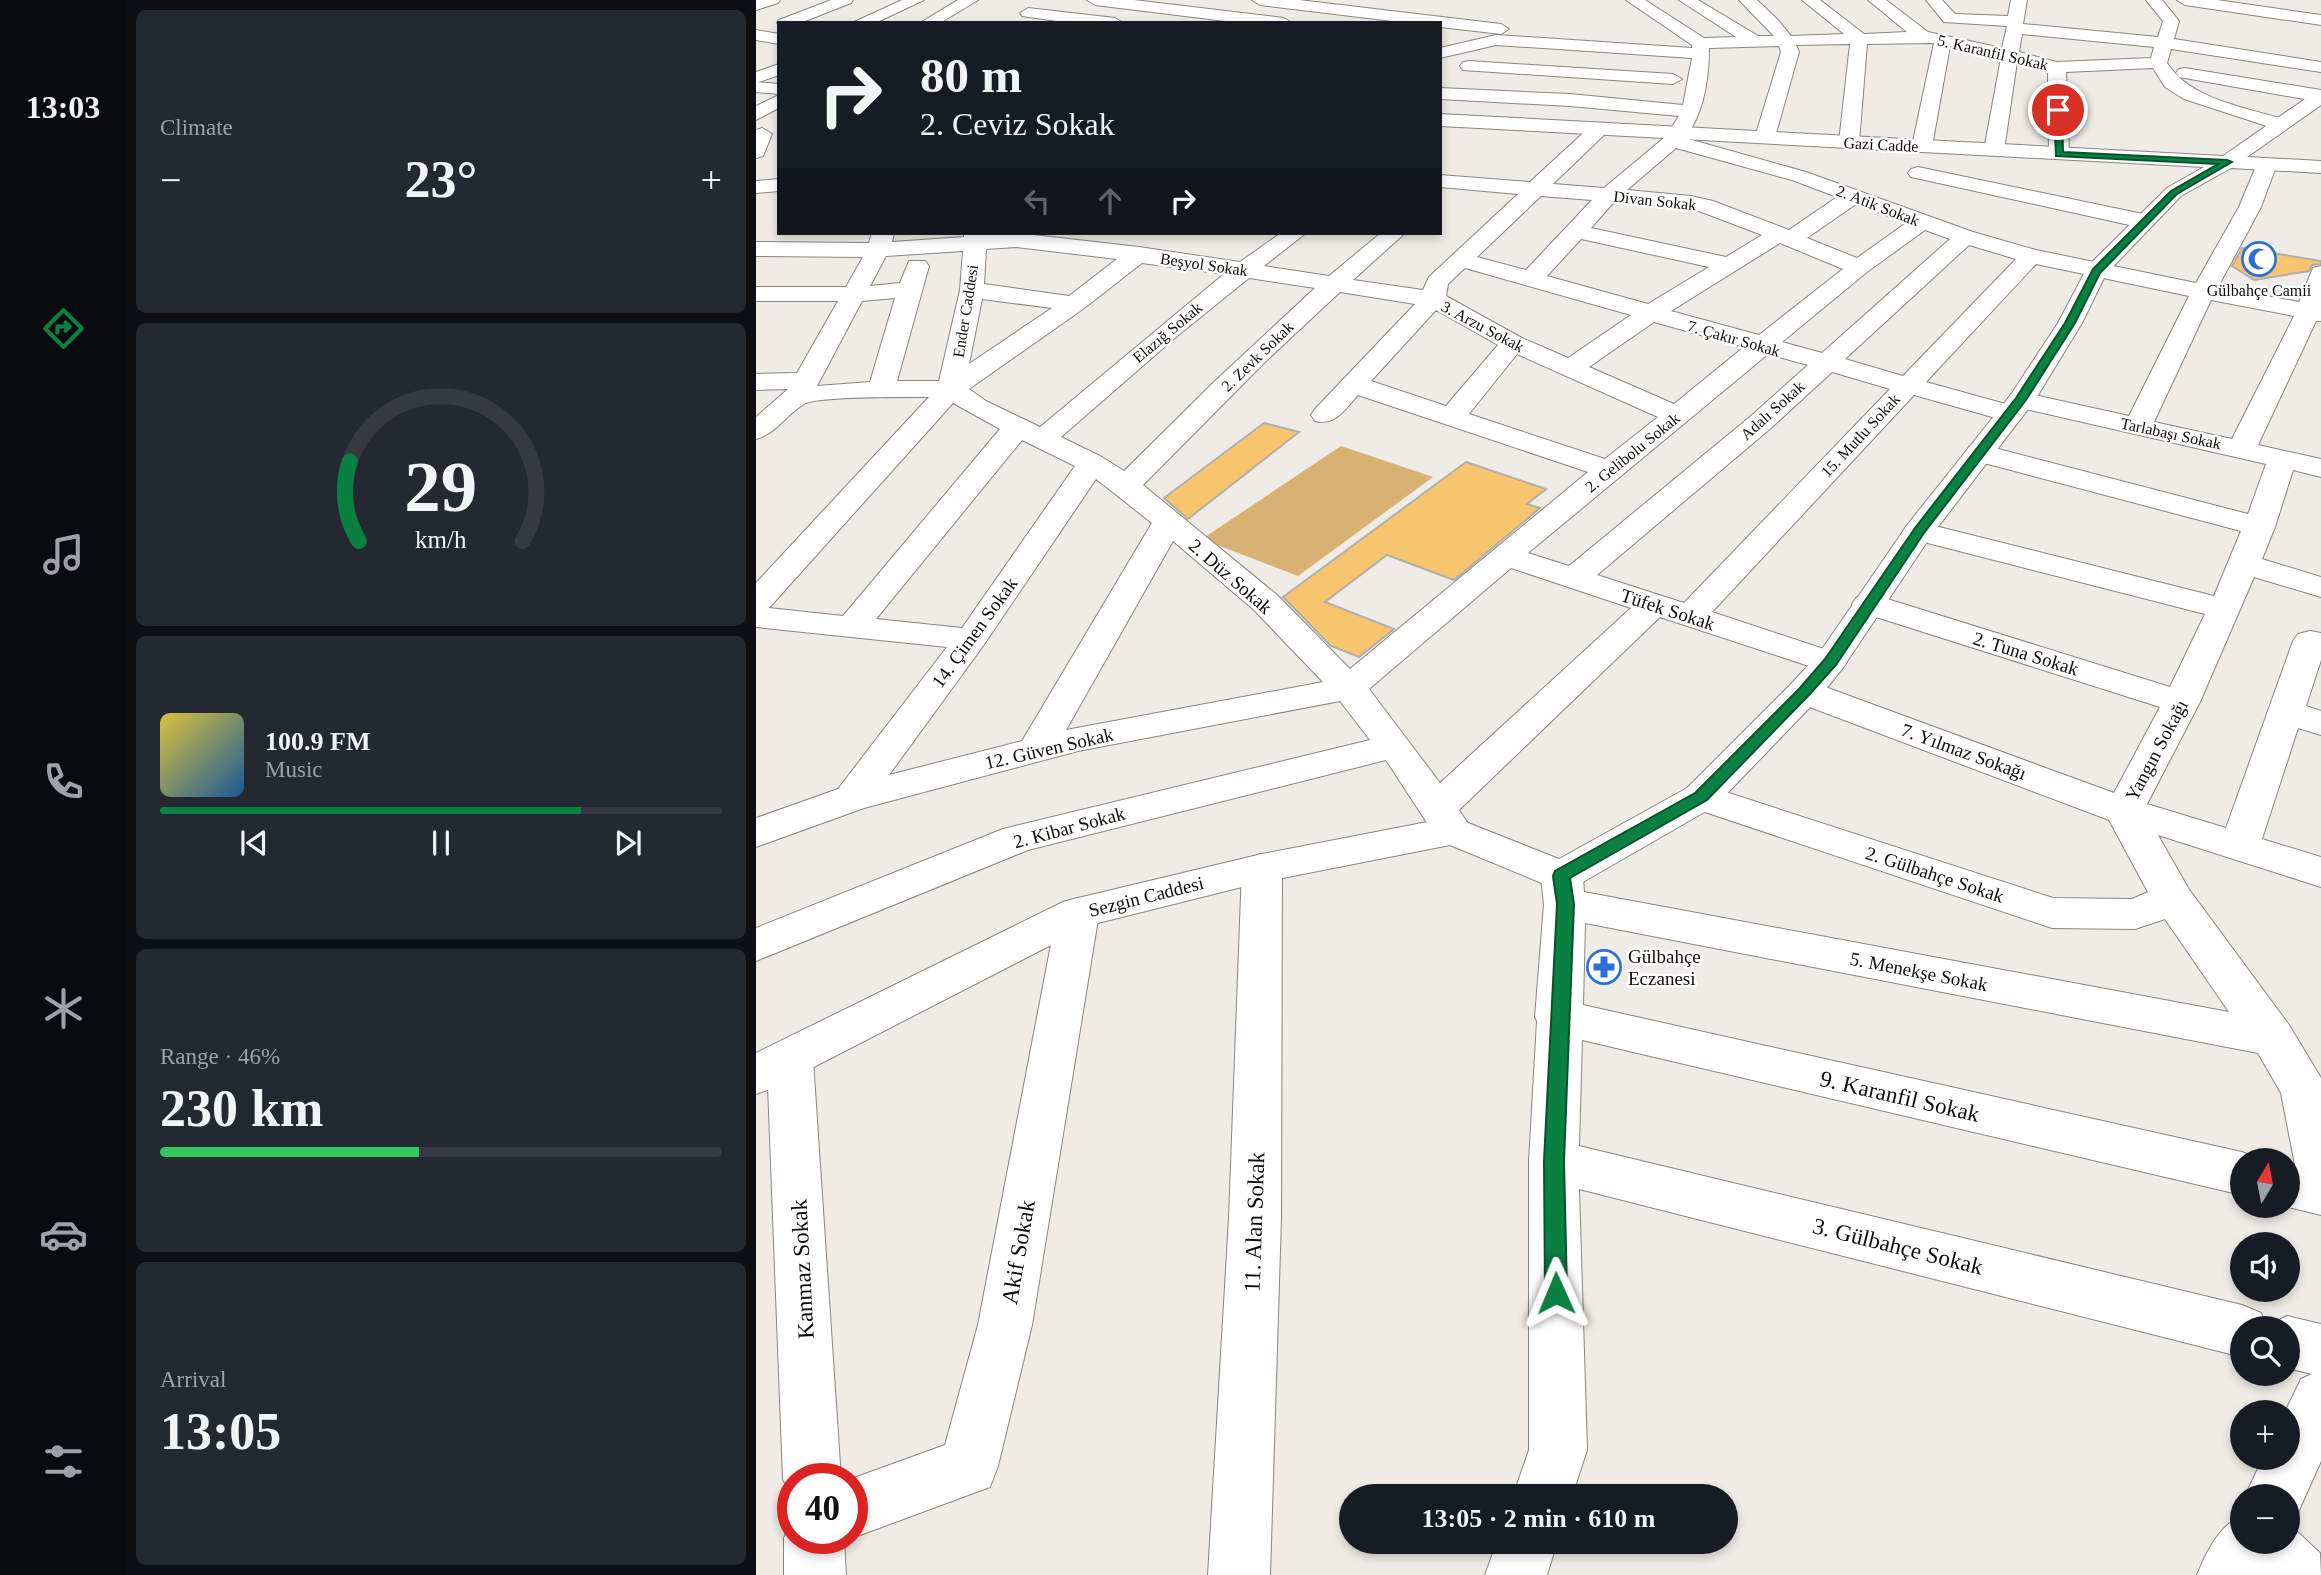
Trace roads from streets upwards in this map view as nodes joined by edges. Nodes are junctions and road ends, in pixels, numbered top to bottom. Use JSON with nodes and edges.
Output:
{"nodes":[{"id":1,"x":772,"y":0,"type":"edge"},
{"id":2,"x":845,"y":0,"type":"edge"},
{"id":3,"x":916,"y":0,"type":"edge"},
{"id":4,"x":970,"y":0,"type":"edge"},
{"id":5,"x":1095,"y":0,"type":"edge"},
{"id":6,"x":1260,"y":0,"type":"edge"},
{"id":7,"x":1634,"y":0,"type":"edge"},
{"id":8,"x":1687,"y":0,"type":"edge"},
{"id":9,"x":1747,"y":0,"type":"edge"},
{"id":10,"x":1810,"y":0,"type":"edge"},
{"id":11,"x":1876,"y":0,"type":"edge"},
{"id":12,"x":1934,"y":0,"type":"edge"},
{"id":13,"x":2154,"y":0,"type":"edge"},
{"id":14,"x":2185,"y":0,"type":"edge"},
{"id":15,"x":1288,"y":1,"type":"edge"},
{"id":16,"x":756,"y":5,"type":"edge"},
{"id":17,"x":1033,"y":5,"type":"edge"},
{"id":18,"x":2020,"y":13,"type":"edge"},
{"id":19,"x":2143,"y":18,"type":"dead end"},
{"id":20,"x":2321,"y":20,"type":"edge"},
{"id":21,"x":790,"y":21,"type":"edge"},
{"id":22,"x":865,"y":21,"type":"edge"},
{"id":23,"x":932,"y":21,"type":"edge"},
{"id":24,"x":1016,"y":21,"type":"edge"},
{"id":25,"x":1106,"y":21,"type":"edge"},
{"id":26,"x":1256,"y":21,"type":"edge"},
{"id":27,"x":2177,"y":22,"type":"junction"},
{"id":28,"x":1506,"y":23,"type":"junction"},
{"id":29,"x":1636,"y":24,"type":"dead end"},
{"id":30,"x":777,"y":26,"type":"edge"},
{"id":31,"x":1675,"y":26,"type":"junction"},
{"id":32,"x":756,"y":35,"type":"edge"},
{"id":33,"x":1923,"y":37,"type":"junction"},
{"id":34,"x":1859,"y":38,"type":"junction"},
{"id":35,"x":777,"y":39,"type":"edge"},
{"id":36,"x":1786,"y":39,"type":"junction"},
{"id":37,"x":1943,"y":39,"type":"junction"},
{"id":38,"x":1752,"y":40,"type":"junction"},
{"id":39,"x":1442,"y":42,"type":"edge"},
{"id":40,"x":2164,"y":43,"type":"junction"},
{"id":41,"x":1472,"y":46,"type":"junction"},
{"id":42,"x":1701,"y":48,"type":"junction"},
{"id":43,"x":1442,"y":53,"type":"edge"},
{"id":44,"x":2008,"y":57,"type":"junction"},
{"id":45,"x":756,"y":65,"type":"edge"},
{"id":46,"x":1469,"y":66,"type":"junction"},
{"id":47,"x":2161,"y":66,"type":"junction"},
{"id":48,"x":2057,"y":67,"type":"junction"},
{"id":49,"x":2321,"y":67,"type":"edge"},
{"id":50,"x":777,"y":69,"type":"edge"},
{"id":51,"x":777,"y":70,"type":"edge"},
{"id":52,"x":756,"y":78,"type":"edge"},
{"id":53,"x":1700,"y":80,"type":"junction"},
{"id":54,"x":756,"y":87,"type":"edge"},
{"id":55,"x":777,"y":89,"type":"edge"},
{"id":56,"x":1442,"y":90,"type":"edge"},
{"id":57,"x":1442,"y":92,"type":"edge"},
{"id":58,"x":2321,"y":96,"type":"edge"},
{"id":59,"x":777,"y":101,"type":"edge"},
{"id":60,"x":1689,"y":111,"type":"junction"},
{"id":61,"x":756,"y":114,"type":"edge"},
{"id":62,"x":1442,"y":120,"type":"edge"},
{"id":63,"x":2279,"y":124,"type":"junction"},
{"id":64,"x":1600,"y":128,"type":"junction"},
{"id":65,"x":1676,"y":137,"type":"junction"},
{"id":66,"x":1765,"y":137,"type":"junction"},
{"id":67,"x":1849,"y":142,"type":"junction"},
{"id":68,"x":1922,"y":146,"type":"junction"},
{"id":69,"x":1947,"y":148,"type":"junction"},
{"id":70,"x":1994,"y":150,"type":"junction"},
{"id":71,"x":2059,"y":154,"type":"junction"},
{"id":72,"x":1738,"y":159,"type":"junction"},
{"id":73,"x":2227,"y":162,"type":"junction"},
{"id":74,"x":2267,"y":164,"type":"junction"},
{"id":75,"x":2321,"y":167,"type":"edge"},
{"id":76,"x":1716,"y":173,"type":"dead end"},
{"id":77,"x":1918,"y":173,"type":"junction"},
{"id":78,"x":1799,"y":176,"type":"junction"},
{"id":79,"x":1532,"y":178,"type":"junction"},
{"id":80,"x":777,"y":185,"type":"edge"},
{"id":81,"x":1445,"y":186,"type":"edge"},
{"id":82,"x":1694,"y":186,"type":"dead end"},
{"id":83,"x":756,"y":187,"type":"edge"},
{"id":84,"x":1777,"y":189,"type":"dead end"},
{"id":85,"x":1609,"y":195,"type":"junction"},
{"id":86,"x":1855,"y":195,"type":"junction"},
{"id":87,"x":1672,"y":200,"type":"junction"},
{"id":88,"x":1755,"y":202,"type":"dead end"},
{"id":89,"x":1877,"y":204,"type":"junction"},
{"id":90,"x":1733,"y":216,"type":"junction"},
{"id":91,"x":2143,"y":221,"type":"junction"},
{"id":92,"x":1921,"y":222,"type":"junction"},
{"id":93,"x":1575,"y":231,"type":"junction"},
{"id":94,"x":1292,"y":235,"type":"edge"},
{"id":95,"x":1392,"y":235,"type":"edge"},
{"id":96,"x":1783,"y":237,"type":"junction"},
{"id":97,"x":1965,"y":237,"type":"junction"},
{"id":98,"x":975,"y":238,"type":"edge"},
{"id":99,"x":881,"y":242,"type":"edge"},
{"id":100,"x":1199,"y":242,"type":"dead end"},
{"id":101,"x":922,"y":247,"type":"junction"},
{"id":102,"x":756,"y":249,"type":"edge"},
{"id":103,"x":805,"y":251,"type":"edge"},
{"id":104,"x":1139,"y":254,"type":"junction"},
{"id":105,"x":2031,"y":256,"type":"junction"},
{"id":106,"x":1460,"y":259,"type":"junction"},
{"id":107,"x":1178,"y":260,"type":"junction"},
{"id":108,"x":1727,"y":264,"type":"junction"},
{"id":109,"x":756,"y":267,"type":"edge"},
{"id":110,"x":1859,"y":267,"type":"junction"},
{"id":111,"x":1243,"y":270,"type":"junction"},
{"id":112,"x":2096,"y":271,"type":"junction"},
{"id":113,"x":2321,"y":273,"type":"edge"},
{"id":114,"x":1530,"y":280,"type":"junction"},
{"id":115,"x":1335,"y":282,"type":"junction"},
{"id":116,"x":909,"y":290,"type":"junction"},
{"id":117,"x":972,"y":290,"type":"junction"},
{"id":118,"x":2203,"y":292,"type":"junction"},
{"id":119,"x":756,"y":294,"type":"edge"},
{"id":120,"x":852,"y":294,"type":"junction"},
{"id":121,"x":780,"y":295,"type":"junction"},
{"id":122,"x":1433,"y":299,"type":"junction"},
{"id":123,"x":1074,"y":304,"type":"junction"},
{"id":124,"x":2315,"y":313,"type":"edge"},
{"id":125,"x":1649,"y":314,"type":"junction"},
{"id":126,"x":756,"y":315,"type":"edge"},
{"id":127,"x":1513,"y":343,"type":"junction"},
{"id":128,"x":1763,"y":346,"type":"junction"},
{"id":129,"x":1825,"y":363,"type":"junction"},
{"id":130,"x":1569,"y":369,"type":"junction"},
{"id":131,"x":756,"y":382,"type":"edge"},
{"id":132,"x":1352,"y":384,"type":"junction"},
{"id":133,"x":1906,"y":386,"type":"junction"},
{"id":134,"x":802,"y":388,"type":"junction"},
{"id":135,"x":951,"y":388,"type":"junction"},
{"id":136,"x":881,"y":389,"type":"junction"},
{"id":137,"x":2015,"y":407,"type":"junction"},
{"id":138,"x":1325,"y":415,"type":"dead end"},
{"id":139,"x":1677,"y":415,"type":"junction"},
{"id":140,"x":1453,"y":416,"type":"junction"},
{"id":141,"x":2138,"y":426,"type":"junction"},
{"id":142,"x":756,"y":431,"type":"edge"},
{"id":143,"x":1031,"y":432,"type":"junction"},
{"id":144,"x":2242,"y":449,"type":"junction"},
{"id":145,"x":1979,"y":453,"type":"junction"},
{"id":146,"x":1093,"y":463,"type":"junction"},
{"id":147,"x":2310,"y":463,"type":"edge"},
{"id":148,"x":1610,"y":470,"type":"junction"},
{"id":149,"x":1126,"y":486,"type":"junction"},
{"id":150,"x":1168,"y":522,"type":"junction"},
{"id":151,"x":2260,"y":527,"type":"junction"},
{"id":152,"x":1919,"y":531,"type":"junction"},
{"id":153,"x":1506,"y":555,"type":"junction"},
{"id":154,"x":2245,"y":564,"type":"junction"},
{"id":155,"x":1574,"y":578,"type":"junction"},
{"id":156,"x":2321,"y":587,"type":"edge"},
{"id":157,"x":756,"y":603,"type":"edge"},
{"id":158,"x":1655,"y":604,"type":"junction"},
{"id":159,"x":1869,"y":604,"type":"junction"},
{"id":160,"x":2225,"y":609,"type":"junction"},
{"id":161,"x":1690,"y":616,"type":"junction"},
{"id":162,"x":756,"y":617,"type":"edge"},
{"id":163,"x":852,"y":627,"type":"junction"},
{"id":164,"x":971,"y":639,"type":"junction"},
{"id":165,"x":2316,"y":643,"type":"edge"},
{"id":166,"x":1830,"y":662,"type":"junction"},
{"id":167,"x":1349,"y":688,"type":"junction"},
{"id":168,"x":1804,"y":692,"type":"junction"},
{"id":169,"x":2182,"y":702,"type":"junction"},
{"id":170,"x":2285,"y":712,"type":"junction"},
{"id":171,"x":2321,"y":723,"type":"edge"},
{"id":172,"x":1395,"y":746,"type":"junction"},
{"id":173,"x":1036,"y":750,"type":"junction"},
{"id":174,"x":1701,"y":797,"type":"junction"},
{"id":175,"x":852,"y":798,"type":"junction"},
{"id":176,"x":2124,"y":810,"type":"junction"},
{"id":177,"x":1445,"y":820,"type":"junction"},
{"id":178,"x":756,"y":833,"type":"edge"},
{"id":179,"x":2239,"y":847,"type":"junction"},
{"id":180,"x":1262,"y":868,"type":"junction"},
{"id":181,"x":2321,"y":872,"type":"edge"},
{"id":182,"x":1563,"y":890,"type":"junction"},
{"id":183,"x":2173,"y":899,"type":"junction"},
{"id":184,"x":1078,"y":913,"type":"junction"},
{"id":185,"x":756,"y":945,"type":"edge"},
{"id":186,"x":1558,"y":1017,"type":"junction"},
{"id":187,"x":2273,"y":1038,"type":"junction"},
{"id":188,"x":773,"y":1068,"type":"edge"},
{"id":189,"x":2313,"y":1092,"type":"edge"},
{"id":190,"x":1554,"y":1161,"type":"junction"},
{"id":191,"x":2230,"y":1171,"type":"edge"},
{"id":192,"x":2321,"y":1173,"type":"edge"},
{"id":193,"x":2300,"y":1188,"type":"edge"},
{"id":194,"x":2321,"y":1193,"type":"edge"},
{"id":195,"x":2230,"y":1328,"type":"edge"},
{"id":196,"x":2300,"y":1345,"type":"edge"},
{"id":197,"x":2321,"y":1350,"type":"edge"},
{"id":198,"x":2319,"y":1407,"type":"edge"},
{"id":199,"x":810,"y":1463,"type":"edge"},
{"id":200,"x":1547,"y":1484,"type":"edge"},
{"id":201,"x":2281,"y":1484,"type":"edge"},
{"id":202,"x":868,"y":1502,"type":"edge"},
{"id":203,"x":814,"y":1554,"type":"edge"},
{"id":204,"x":1523,"y":1554,"type":"edge"},
{"id":205,"x":2243,"y":1554,"type":"edge"},
{"id":206,"x":2276,"y":1554,"type":"edge"},
{"id":207,"x":815,"y":1575,"type":"edge"},
{"id":208,"x":1239,"y":1575,"type":"edge"},
{"id":209,"x":1516,"y":1575,"type":"edge"},
{"id":210,"x":2228,"y":1575,"type":"edge"},
{"id":211,"x":2298,"y":1575,"type":"edge"}],
"edges":[{"from":1,"to":16,"type":"street"},
{"from":2,"to":21,"type":"street"},
{"from":3,"to":22,"type":"street"},
{"from":4,"to":23,"type":"street"},
{"from":5,"to":26,"type":"street"},
{"from":6,"to":15,"type":"street"},
{"from":7,"to":31,"type":"street"},
{"from":8,"to":38,"type":"street"},
{"from":9,"to":36,"type":"street"},
{"from":10,"to":34,"type":"street"},
{"from":11,"to":33,"type":"street"},
{"from":12,"to":18,"type":"street"},
{"from":13,"to":27,"type":"street"},
{"from":14,"to":20,"type":"street"},
{"from":15,"to":26,"type":"street"},
{"from":15,"to":28,"type":"street"},
{"from":17,"to":24,"type":"street"},
{"from":17,"to":25,"type":"street"},
{"from":18,"to":40,"type":"street"},
{"from":18,"to":44,"type":"street"},
{"from":19,"to":27,"type":"street"},
{"from":27,"to":40,"type":"street"},
{"from":28,"to":41,"type":"street"},
{"from":28,"to":42,"type":"street","name":"5. Karanfil Sokak"},
{"from":28,"to":46,"type":"street"},
{"from":29,"to":31,"type":"street"},
{"from":30,"to":32,"type":"street"},
{"from":31,"to":42,"type":"street"},
{"from":32,"to":35,"type":"street"},
{"from":33,"to":34,"type":"street","name":"5. Karanfil Sokak"},
{"from":33,"to":37,"type":"street","name":"5. Karanfil Sokak"},
{"from":34,"to":36,"type":"street","name":"5. Karanfil Sokak"},
{"from":34,"to":67,"type":"street"},
{"from":36,"to":38,"type":"street","name":"5. Karanfil Sokak"},
{"from":36,"to":66,"type":"street"},
{"from":37,"to":44,"type":"street","name":"5. Karanfil Sokak"},
{"from":37,"to":68,"type":"street"},
{"from":38,"to":42,"type":"street","name":"5. Karanfil Sokak"},
{"from":39,"to":41,"type":"street"},
{"from":40,"to":47,"type":"street"},
{"from":40,"to":49,"type":"street"},
{"from":41,"to":43,"type":"street"},
{"from":42,"to":53,"type":"street"},
{"from":44,"to":48,"type":"street","name":"5. Karanfil Sokak"},
{"from":44,"to":70,"type":"street"},
{"from":45,"to":50,"type":"street"},
{"from":46,"to":53,"type":"street"},
{"from":46,"to":56,"type":"street"},
{"from":47,"to":48,"type":"street","name":"5. Karanfil Sokak"},
{"from":47,"to":58,"type":"street","name":"5. Karanfil Sokak"},
{"from":47,"to":63,"type":"street"},
{"from":48,"to":71,"type":"street"},
{"from":51,"to":52,"type":"street"},
{"from":53,"to":60,"type":"street"},
{"from":54,"to":55,"type":"street"},
{"from":57,"to":60,"type":"street"},
{"from":58,"to":63,"type":"street"},
{"from":59,"to":61,"type":"street"},
{"from":60,"to":65,"type":"street"},
{"from":62,"to":64,"type":"street","name":"Gazi Cadde"},
{"from":63,"to":73,"type":"street"},
{"from":64,"to":65,"type":"street","name":"Gazi Cadde"},
{"from":64,"to":79,"type":"street","name":"3. Arzu Sokak"},
{"from":65,"to":66,"type":"street","name":"Gazi Cadde"},
{"from":65,"to":72,"type":"street","name":"2. Atik Sokak"},
{"from":65,"to":85,"type":"street"},
{"from":66,"to":67,"type":"street","name":"Gazi Cadde"},
{"from":67,"to":68,"type":"street","name":"Gazi Cadde"},
{"from":68,"to":69,"type":"street","name":"Gazi Cadde"},
{"from":69,"to":70,"type":"street","name":"Gazi Cadde"},
{"from":69,"to":77,"type":"street"},
{"from":70,"to":71,"type":"street","name":"Gazi Cadde"},
{"from":71,"to":73,"type":"street","name":"Gazi Cadde"},
{"from":72,"to":76,"type":"street"},
{"from":72,"to":78,"type":"street","name":"2. Atik Sokak"},
{"from":73,"to":74,"type":"street","name":"Gazi Cadde"},
{"from":73,"to":91,"type":"street"},
{"from":74,"to":75,"type":"street","name":"Gazi Cadde"},
{"from":74,"to":118,"type":"street"},
{"from":77,"to":89,"type":"street"},
{"from":77,"to":91,"type":"street"},
{"from":78,"to":84,"type":"street"},
{"from":78,"to":86,"type":"street","name":"2. Atik Sokak"},
{"from":79,"to":81,"type":"street","name":"Divan Sokak"},
{"from":79,"to":85,"type":"street","name":"Divan Sokak"},
{"from":79,"to":106,"type":"street","name":"3. Arzu Sokak"},
{"from":80,"to":83,"type":"street"},
{"from":82,"to":87,"type":"street"},
{"from":85,"to":87,"type":"street","name":"Divan Sokak"},
{"from":85,"to":93,"type":"street"},
{"from":86,"to":89,"type":"street","name":"2. Atik Sokak"},
{"from":86,"to":96,"type":"street"},
{"from":87,"to":90,"type":"street","name":"Divan Sokak"},
{"from":88,"to":90,"type":"street"},
{"from":89,"to":92,"type":"street","name":"2. Atik Sokak"},
{"from":90,"to":96,"type":"street","name":"Divan Sokak"},
{"from":91,"to":112,"type":"street"},
{"from":92,"to":97,"type":"street","name":"2. Atik Sokak"},
{"from":92,"to":110,"type":"street","name":"2. Gelibolu Sokak"},
{"from":93,"to":108,"type":"street"},
{"from":93,"to":114,"type":"street"},
{"from":94,"to":111,"type":"street","name":"Elazığ Sokak"},
{"from":95,"to":115,"type":"street","name":"2. Zevk Sokak"},
{"from":96,"to":108,"type":"street"},
{"from":96,"to":110,"type":"street","name":"Divan Sokak"},
{"from":97,"to":105,"type":"street","name":"2. Atik Sokak"},
{"from":97,"to":129,"type":"street","name":"Adalı Sokak"},
{"from":98,"to":101,"type":"street","name":"Beşyol Sokak"},
{"from":98,"to":104,"type":"street","name":"Beşyol Sokak"},
{"from":98,"to":117,"type":"street","name":"Ender Caddesi"},
{"from":99,"to":101,"type":"street","name":"Beşyol Sokak"},
{"from":99,"to":103,"type":"street","name":"Beşyol Sokak"},
{"from":99,"to":120,"type":"street"},
{"from":100,"to":107,"type":"street"},
{"from":101,"to":116,"type":"street"},
{"from":102,"to":103,"type":"street"},
{"from":103,"to":109,"type":"street"},
{"from":103,"to":121,"type":"street"},
{"from":104,"to":107,"type":"street","name":"Beşyol Sokak"},
{"from":104,"to":123,"type":"street"},
{"from":105,"to":112,"type":"street","name":"2. Atik Sokak"},
{"from":105,"to":133,"type":"street","name":"15. Mutlu Sokak"},
{"from":106,"to":114,"type":"street","name":"7. Çakır Sokak"},
{"from":106,"to":122,"type":"street","name":"3. Arzu Sokak"},
{"from":107,"to":111,"type":"street","name":"Beşyol Sokak"},
{"from":108,"to":125,"type":"street"},
{"from":110,"to":128,"type":"street","name":"2. Gelibolu Sokak"},
{"from":111,"to":115,"type":"street","name":"Beşyol Sokak"},
{"from":111,"to":143,"type":"street","name":"Elazığ Sokak"},
{"from":112,"to":118,"type":"street","name":"2. Atik Sokak"},
{"from":112,"to":137,"type":"street"},
{"from":113,"to":124,"type":"street"},
{"from":114,"to":125,"type":"street","name":"7. Çakır Sokak"},
{"from":115,"to":122,"type":"street","name":"Beşyol Sokak"},
{"from":115,"to":149,"type":"street","name":"2. Zevk Sokak"},
{"from":116,"to":120,"type":"street"},
{"from":116,"to":136,"type":"street"},
{"from":117,"to":123,"type":"street"},
{"from":117,"to":135,"type":"street","name":"Ender Caddesi"},
{"from":118,"to":124,"type":"street","name":"2. Atik Sokak"},
{"from":118,"to":141,"type":"street"},
{"from":119,"to":121,"type":"street"},
{"from":120,"to":121,"type":"street"},
{"from":120,"to":134,"type":"street"},
{"from":121,"to":126,"type":"street"},
{"from":122,"to":127,"type":"street","name":"3. Arzu Sokak"},
{"from":122,"to":132,"type":"street"},
{"from":123,"to":135,"type":"street"},
{"from":124,"to":144,"type":"street"},
{"from":125,"to":128,"type":"street","name":"7. Çakır Sokak"},
{"from":125,"to":130,"type":"street"},
{"from":127,"to":130,"type":"street","name":"3. Arzu Sokak"},
{"from":127,"to":140,"type":"street"},
{"from":128,"to":129,"type":"street","name":"7. Çakır Sokak"},
{"from":128,"to":139,"type":"street","name":"2. Gelibolu Sokak"},
{"from":129,"to":133,"type":"street","name":"7. Çakır Sokak"},
{"from":129,"to":155,"type":"street","name":"Adalı Sokak"},
{"from":130,"to":139,"type":"street","name":"3. Arzu Sokak"},
{"from":131,"to":134,"type":"street"},
{"from":132,"to":138,"type":"street"},
{"from":132,"to":140,"type":"street"},
{"from":133,"to":137,"type":"street","name":"7. Çakır Sokak"},
{"from":133,"to":161,"type":"street","name":"15. Mutlu Sokak"},
{"from":134,"to":136,"type":"street"},
{"from":134,"to":142,"type":"street"},
{"from":135,"to":136,"type":"street"},
{"from":135,"to":143,"type":"street","name":"2. Düz Sokak"},
{"from":135,"to":157,"type":"street"},
{"from":137,"to":141,"type":"street","name":"Tarlabaşı Sokak"},
{"from":137,"to":145,"type":"street"},
{"from":139,"to":148,"type":"street","name":"2. Gelibolu Sokak"},
{"from":140,"to":148,"type":"street"},
{"from":141,"to":144,"type":"street","name":"Tarlabaşı Sokak"},
{"from":143,"to":146,"type":"street","name":"2. Düz Sokak"},
{"from":143,"to":163,"type":"street","name":"Elazığ Sokak"},
{"from":144,"to":147,"type":"street","name":"Tarlabaşı Sokak"},
{"from":145,"to":151,"type":"street"},
{"from":145,"to":152,"type":"street"},
{"from":146,"to":149,"type":"street","name":"2. Düz Sokak"},
{"from":146,"to":164,"type":"street","name":"14. Çimen Sokak"},
{"from":147,"to":151,"type":"street","name":"Yangın Sokağı"},
{"from":148,"to":153,"type":"street","name":"2. Gelibolu Sokak"},
{"from":149,"to":150,"type":"street","name":"2. Düz Sokak"},
{"from":150,"to":167,"type":"street","name":"2. Düz Sokak"},
{"from":150,"to":173,"type":"street"},
{"from":151,"to":154,"type":"street","name":"Yangın Sokağı"},
{"from":152,"to":159,"type":"street"},
{"from":152,"to":160,"type":"street"},
{"from":153,"to":155,"type":"street","name":"Tüfek Sokak"},
{"from":153,"to":167,"type":"street","name":"2. Gelibolu Sokak"},
{"from":154,"to":156,"type":"street"},
{"from":154,"to":160,"type":"street","name":"Yangın Sokağı"},
{"from":155,"to":158,"type":"street","name":"Tüfek Sokak"},
{"from":158,"to":161,"type":"street","name":"Tüfek Sokak"},
{"from":158,"to":177,"type":"street"},
{"from":159,"to":166,"type":"street"},
{"from":159,"to":169,"type":"street","name":"2. Tuna Sokak"},
{"from":160,"to":169,"type":"street","name":"Yangın Sokağı"},
{"from":161,"to":166,"type":"street","name":"Tüfek Sokak"},
{"from":162,"to":163,"type":"street"},
{"from":163,"to":164,"type":"street"},
{"from":164,"to":175,"type":"street","name":"14. Çimen Sokak"},
{"from":165,"to":170,"type":"street"},
{"from":166,"to":168,"type":"street"},
{"from":167,"to":172,"type":"street","name":"2. Düz Sokak"},
{"from":167,"to":173,"type":"street","name":"12. Güven Sokak"},
{"from":168,"to":174,"type":"street"},
{"from":168,"to":176,"type":"street","name":"7. Yılmaz Sokağı"},
{"from":169,"to":176,"type":"street","name":"Yangın Sokağı"},
{"from":170,"to":171,"type":"street"},
{"from":170,"to":179,"type":"street"},
{"from":172,"to":177,"type":"street","name":"2. Düz Sokak"},
{"from":172,"to":185,"type":"street","name":"2. Kibar Sokak"},
{"from":173,"to":175,"type":"street","name":"12. Güven Sokak"},
{"from":174,"to":182,"type":"street"},
{"from":174,"to":183,"type":"street","name":"2. Gülbahçe Sokak"},
{"from":175,"to":178,"type":"street","name":"12. Güven Sokak"},
{"from":176,"to":179,"type":"street","name":"7. Yılmaz Sokağı"},
{"from":176,"to":183,"type":"street","name":"Yangın Sokağı"},
{"from":177,"to":180,"type":"street","name":"Sezgin Caddesi"},
{"from":177,"to":182,"type":"street"},
{"from":179,"to":181,"type":"street","name":"7. Yılmaz Sokağı"},
{"from":180,"to":184,"type":"street","name":"Sezgin Caddesi"},
{"from":180,"to":208,"type":"street","name":"11. Alan Sokak"},
{"from":182,"to":186,"type":"street"},
{"from":182,"to":187,"type":"street","name":"5. Menekşe Sokak"},
{"from":183,"to":187,"type":"street","name":"Yangın Sokağı"},
{"from":184,"to":188,"type":"street","name":"Sezgin Caddesi"},
{"from":184,"to":202,"type":"street","name":"Akif Sokak"},
{"from":186,"to":190,"type":"street"},
{"from":186,"to":191,"type":"street","name":"9. Karanfil Sokak"},
{"from":187,"to":189,"type":"street","name":"Yangın Sokağı"},
{"from":188,"to":199,"type":"street","name":"Kanmaz Sokak"},
{"from":189,"to":192,"type":"street","name":"Yangın Sokağı"},
{"from":190,"to":195,"type":"street","name":"3. Gülbahçe Sokak"},
{"from":190,"to":200,"type":"street"},
{"from":193,"to":194,"type":"street"},
{"from":196,"to":197,"type":"street"},
{"from":198,"to":201,"type":"street"},
{"from":203,"to":207,"type":"street"},
{"from":204,"to":209,"type":"street"},
{"from":205,"to":210,"type":"street"},
{"from":206,"to":211,"type":"street"}]}
